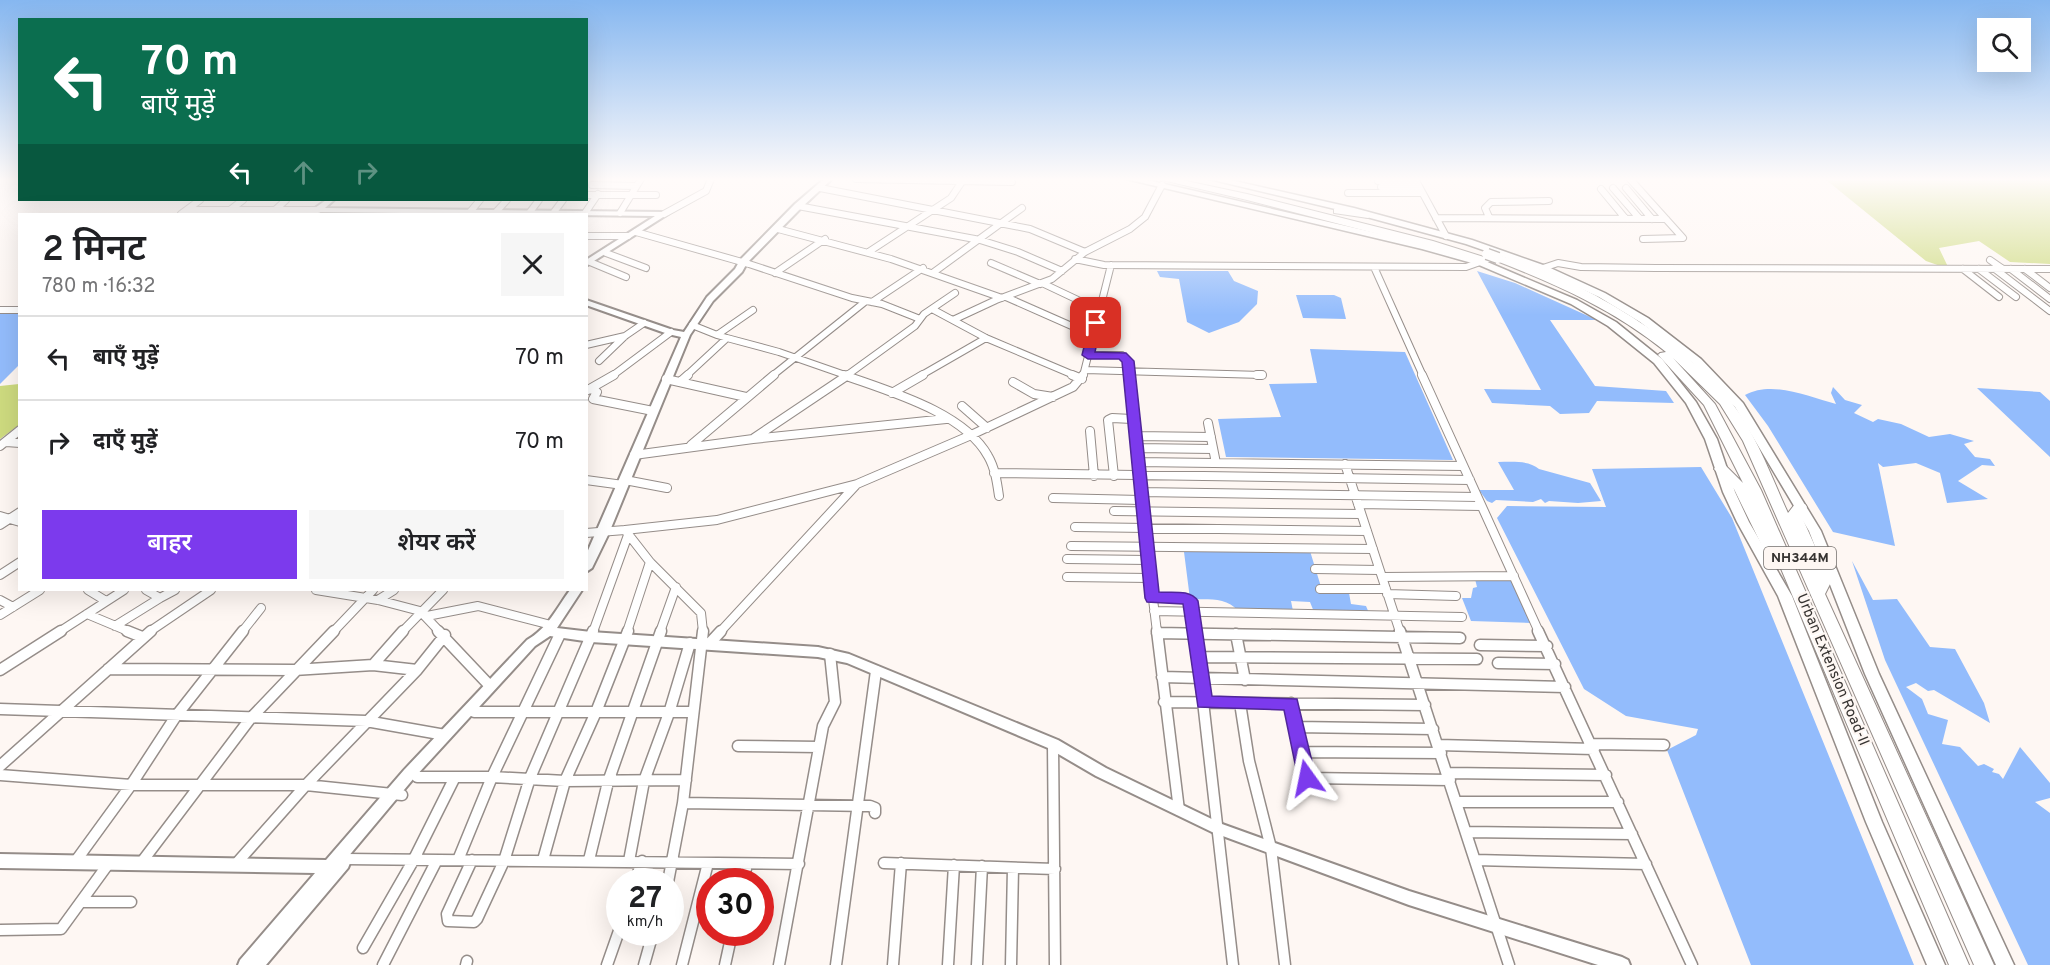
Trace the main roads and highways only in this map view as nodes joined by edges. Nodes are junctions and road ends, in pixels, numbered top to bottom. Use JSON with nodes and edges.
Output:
{"nodes":[{"id":1,"x":648,"y":224,"type":"edge"},
{"id":2,"x":785,"y":224,"type":"edge"},
{"id":3,"x":1328,"y":224,"type":"edge"},
{"id":4,"x":1331,"y":224,"type":"edge"},
{"id":5,"x":1356,"y":224,"type":"edge"},
{"id":6,"x":1402,"y":224,"type":"edge"},
{"id":7,"x":1363,"y":233,"type":"junction"},
{"id":8,"x":1491,"y":258,"type":"junction"},
{"id":9,"x":588,"y":263,"type":"edge"},
{"id":10,"x":588,"y":303,"type":"edge"},
{"id":11,"x":686,"y":335,"type":"junction"},
{"id":12,"x":1721,"y":468,"type":"junction"},
{"id":13,"x":1800,"y":507,"type":"junction"},
{"id":14,"x":588,"y":564,"type":"edge"},
{"id":15,"x":1789,"y":567,"type":"junction"},
{"id":16,"x":575,"y":591,"type":"edge"},
{"id":17,"x":1817,"y":596,"type":"junction"},
{"id":18,"x":548,"y":633,"type":"junction"},
{"id":19,"x":398,"y":795,"type":"junction"},
{"id":20,"x":0,"y":861,"type":"edge"},
{"id":21,"x":330,"y":867,"type":"junction"},
{"id":22,"x":246,"y":965,"type":"edge"},
{"id":23,"x":256,"y":965,"type":"edge"},
{"id":24,"x":1622,"y":965,"type":"edge"},
{"id":25,"x":1936,"y":965,"type":"edge"},
{"id":26,"x":1959,"y":965,"type":"edge"},
{"id":27,"x":1983,"y":965,"type":"edge"},
{"id":28,"x":2005,"y":965,"type":"edge"}],
"edges":[{"from":1,"to":9,"type":"main road"},
{"from":2,"to":11,"type":"main road"},
{"from":3,"to":7,"type":"main road"},
{"from":4,"to":7,"type":"highway"},
{"from":5,"to":8,"type":"highway","name":"Urban Extension Road-II","number":"NH344M"},
{"from":6,"to":8,"type":"main road"},
{"from":7,"to":8,"type":"main road"},
{"from":8,"to":12,"type":"main road"},
{"from":8,"to":13,"type":"main road"},
{"from":8,"to":15,"type":"highway","name":"Urban Extension Road-II","number":"NH344M"},
{"from":8,"to":17,"type":"highway","name":"Urban Extension Road-II","number":"NH344M"},
{"from":10,"to":11,"type":"main road"},
{"from":11,"to":14,"type":"main road"},
{"from":12,"to":15,"type":"highway"},
{"from":12,"to":25,"type":"main road"},
{"from":13,"to":17,"type":"highway"},
{"from":13,"to":28,"type":"main road"},
{"from":15,"to":26,"type":"highway","name":"Urban Extension Road-II","number":"NH344M"},
{"from":16,"to":18,"type":"main road"},
{"from":17,"to":27,"type":"highway","name":"Urban Extension Road-II","number":"NH344M"},
{"from":18,"to":19,"type":"main road"},
{"from":18,"to":19,"type":"main road"},
{"from":18,"to":24,"type":"main road"},
{"from":19,"to":21,"type":"main road"},
{"from":19,"to":23,"type":"main road"},
{"from":20,"to":21,"type":"main road"},
{"from":21,"to":22,"type":"main road"}]}
